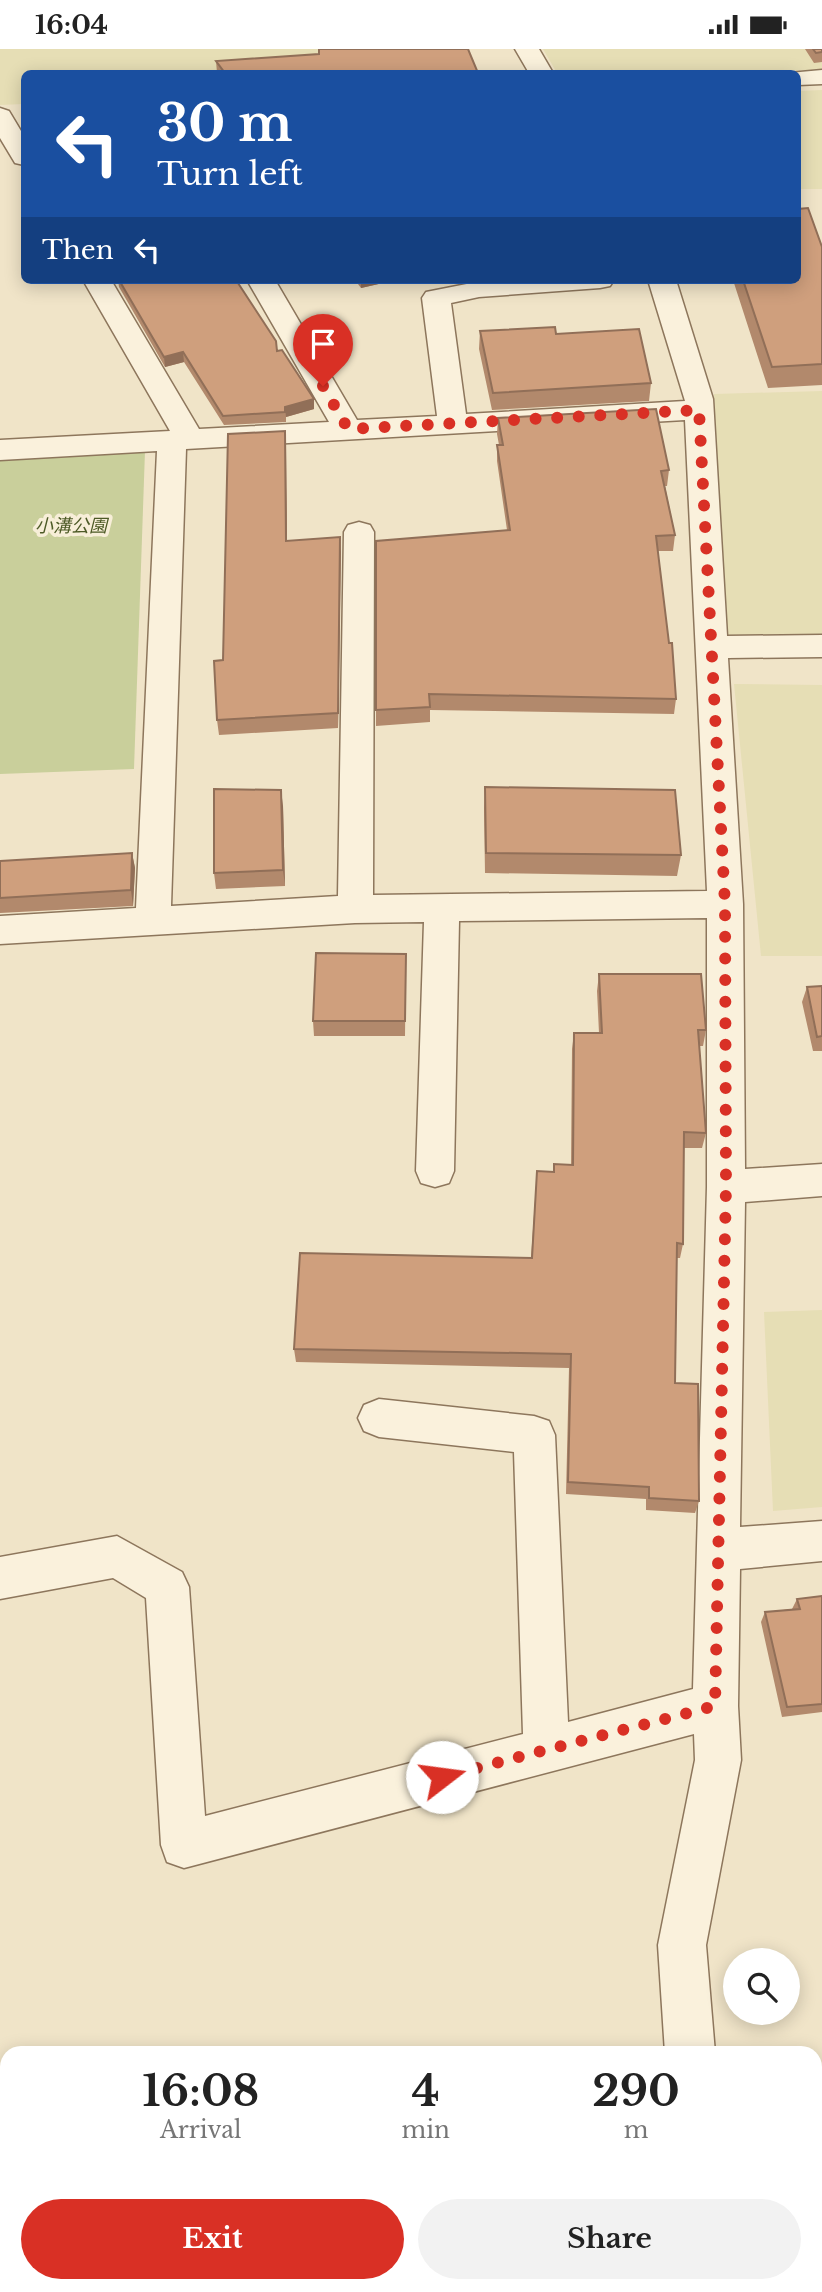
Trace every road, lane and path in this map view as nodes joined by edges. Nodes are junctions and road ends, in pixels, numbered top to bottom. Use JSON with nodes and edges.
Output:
{"nodes":[{"id":1,"x":527,"y":49,"type":"edge"},
{"id":2,"x":539,"y":70,"type":"edge"},
{"id":3,"x":822,"y":77,"type":"edge"},
{"id":4,"x":801,"y":78,"type":"edge"},
{"id":5,"x":21,"y":111,"type":"edge"},
{"id":6,"x":0,"y":114,"type":"edge"},
{"id":7,"x":21,"y":152,"type":"edge"},
{"id":8,"x":99,"y":284,"type":"edge"},
{"id":9,"x":263,"y":284,"type":"edge"},
{"id":10,"x":546,"y":284,"type":"edge"},
{"id":11,"x":663,"y":284,"type":"edge"},
{"id":12,"x":699,"y":410,"type":"junction"},
{"id":13,"x":453,"y":423,"type":"junction"},
{"id":14,"x":348,"y":429,"type":"junction"},
{"id":15,"x":182,"y":441,"type":"junction"},
{"id":16,"x":0,"y":450,"type":"edge"},
{"id":17,"x":359,"y":532,"type":"dead end"},
{"id":18,"x":822,"y":646,"type":"edge"},
{"id":19,"x":710,"y":647,"type":"junction"},
{"id":20,"x":725,"y":904,"type":"junction"},
{"id":21,"x":442,"y":908,"type":"junction"},
{"id":22,"x":355,"y":909,"type":"junction"},
{"id":23,"x":153,"y":921,"type":"junction"},
{"id":24,"x":0,"y":930,"type":"edge"},
{"id":25,"x":435,"y":1171,"type":"dead end"},
{"id":26,"x":822,"y":1180,"type":"edge"},
{"id":27,"x":726,"y":1187,"type":"junction"},
{"id":28,"x":379,"y":1418,"type":"dead end"},
{"id":29,"x":822,"y":1541,"type":"edge"},
{"id":30,"x":717,"y":1550,"type":"junction"},
{"id":31,"x":0,"y":1578,"type":"edge"},
{"id":32,"x":715,"y":1706,"type":"junction"},
{"id":33,"x":545,"y":1750,"type":"junction"},
{"id":34,"x":690,"y":2046,"type":"edge"}],
"edges":[{"from":1,"to":2,"type":"street"},
{"from":3,"to":4,"type":"street"},
{"from":5,"to":6,"type":"street"},
{"from":6,"to":7,"type":"street"},
{"from":8,"to":15,"type":"street"},
{"from":9,"to":14,"type":"street"},
{"from":10,"to":13,"type":"street"},
{"from":11,"to":12,"type":"street"},
{"from":12,"to":13,"type":"street"},
{"from":12,"to":19,"type":"street"},
{"from":13,"to":14,"type":"street"},
{"from":14,"to":15,"type":"street"},
{"from":15,"to":16,"type":"street"},
{"from":15,"to":23,"type":"street"},
{"from":17,"to":22,"type":"street"},
{"from":18,"to":19,"type":"street"},
{"from":19,"to":20,"type":"street"},
{"from":20,"to":21,"type":"street"},
{"from":20,"to":27,"type":"street"},
{"from":21,"to":22,"type":"street"},
{"from":21,"to":25,"type":"street"},
{"from":22,"to":23,"type":"street"},
{"from":23,"to":24,"type":"street"},
{"from":26,"to":27,"type":"street"},
{"from":27,"to":30,"type":"street"},
{"from":28,"to":33,"type":"street"},
{"from":29,"to":30,"type":"street"},
{"from":30,"to":32,"type":"street"},
{"from":31,"to":33,"type":"street"},
{"from":32,"to":33,"type":"street"},
{"from":32,"to":34,"type":"street"}]}
